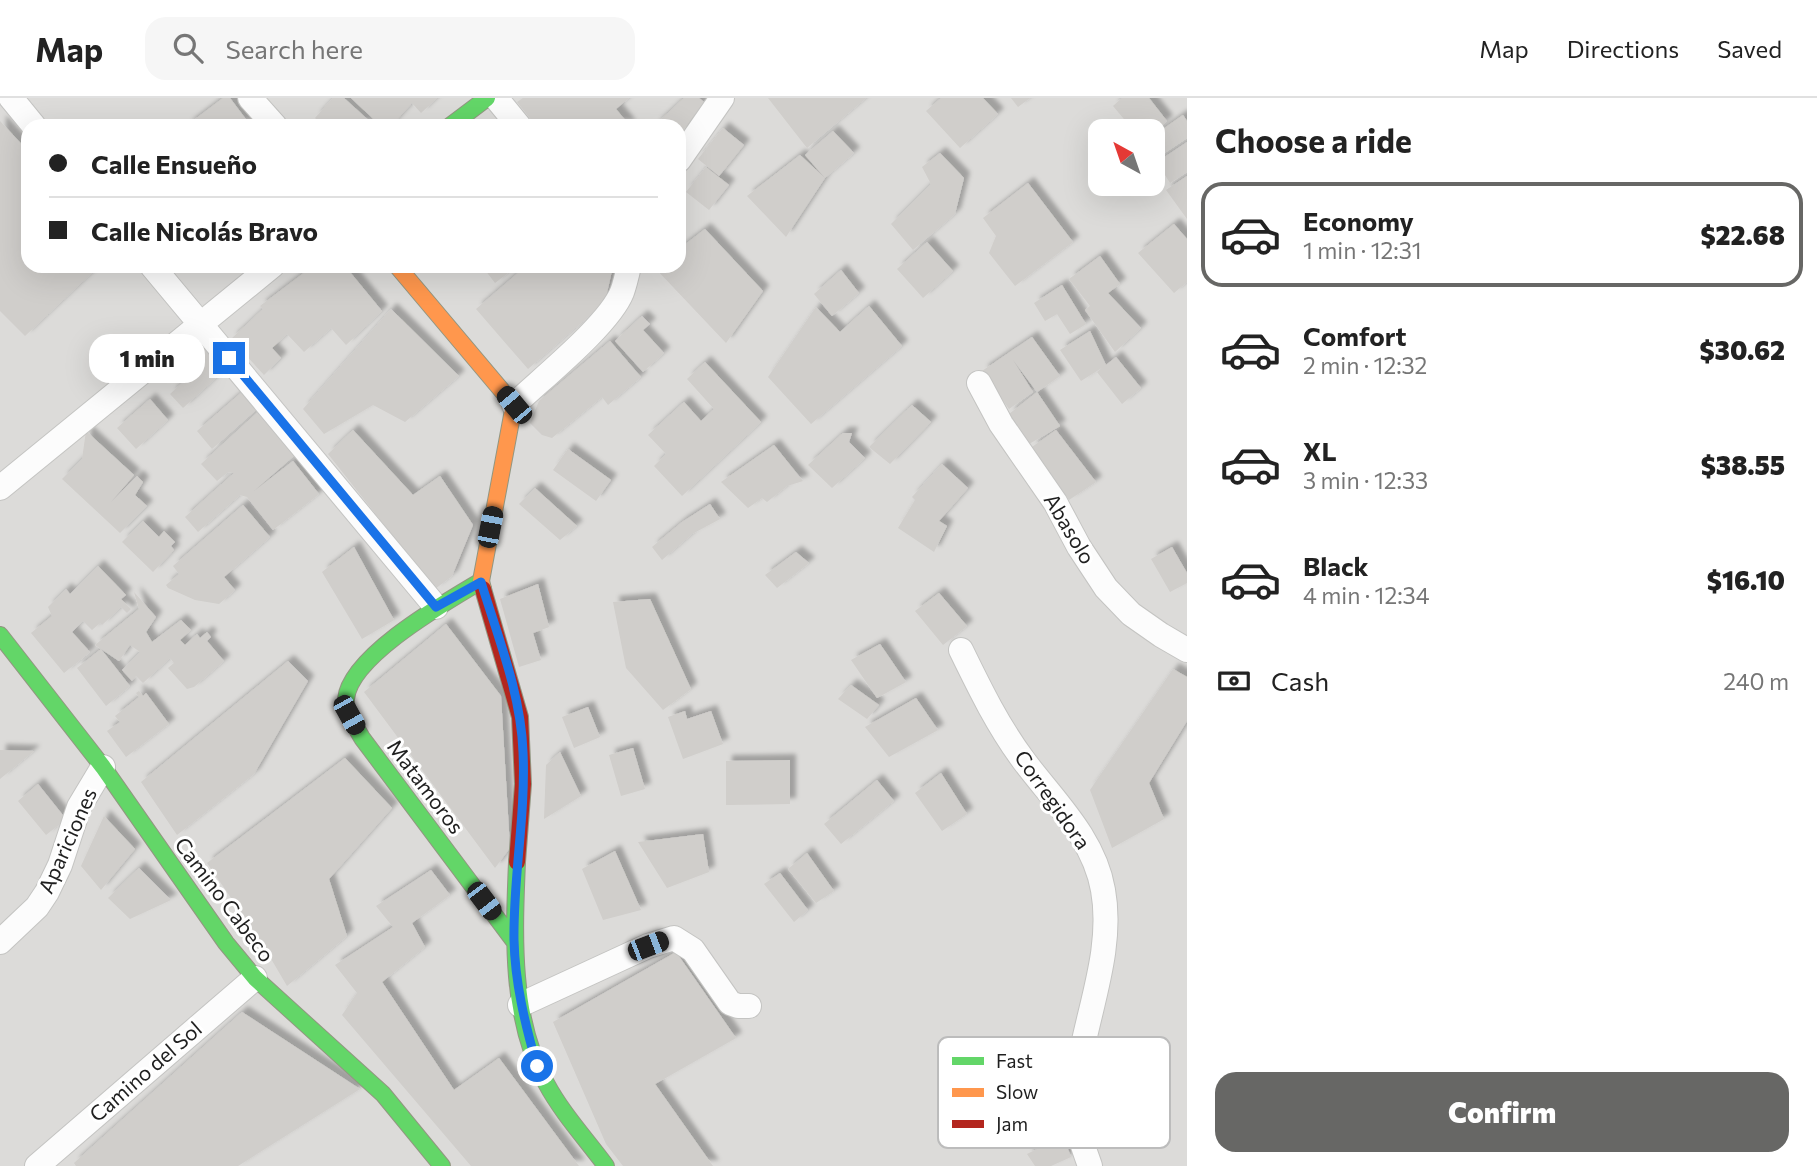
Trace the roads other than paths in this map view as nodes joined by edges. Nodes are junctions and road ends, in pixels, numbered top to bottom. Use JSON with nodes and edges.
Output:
{"nodes":[{"id":1,"x":10,"y":98,"type":"edge"},
{"id":2,"x":250,"y":98,"type":"edge"},
{"id":3,"x":486,"y":98,"type":"edge"},
{"id":4,"x":496,"y":98,"type":"edge"},
{"id":5,"x":722,"y":98,"type":"edge"},
{"id":6,"x":28,"y":119,"type":"edge"},
{"id":7,"x":269,"y":119,"type":"edge"},
{"id":8,"x":459,"y":119,"type":"edge"},
{"id":9,"x":513,"y":119,"type":"edge"},
{"id":10,"x":686,"y":150,"type":"edge"},
{"id":11,"x":158,"y":273,"type":"edge"},
{"id":12,"x":263,"y":273,"type":"edge"},
{"id":13,"x":403,"y":273,"type":"edge"},
{"id":14,"x":627,"y":273,"type":"edge"},
{"id":15,"x":200,"y":324,"type":"junction"},
{"id":16,"x":979,"y":383,"type":"dead end"},
{"id":17,"x":514,"y":405,"type":"junction"},
{"id":18,"x":0,"y":488,"type":"edge"},
{"id":19,"x":481,"y":582,"type":"junction"},
{"id":20,"x":436,"y":607,"type":"junction"},
{"id":21,"x":0,"y":635,"type":"edge"},
{"id":22,"x":961,"y":650,"type":"dead end"},
{"id":23,"x":1187,"y":650,"type":"edge"},
{"id":24,"x":103,"y":767,"type":"junction"},
{"id":25,"x":514,"y":941,"type":"junction"},
{"id":26,"x":0,"y":942,"type":"edge"},
{"id":27,"x":255,"y":978,"type":"junction"},
{"id":28,"x":520,"y":1004,"type":"junction"},
{"id":29,"x":749,"y":1006,"type":"dead end"},
{"id":30,"x":1085,"y":1037,"type":"edge"},
{"id":31,"x":1083,"y":1148,"type":"edge"},
{"id":32,"x":37,"y":1166,"type":"edge"},
{"id":33,"x":442,"y":1166,"type":"edge"},
{"id":34,"x":606,"y":1166,"type":"edge"},
{"id":35,"x":1090,"y":1166,"type":"edge"}],
"edges":[{"from":1,"to":6,"type":"street"},
{"from":2,"to":7,"type":"street"},
{"from":3,"to":8,"type":"street"},
{"from":4,"to":9,"type":"street"},
{"from":5,"to":10,"type":"street"},
{"from":11,"to":15,"type":"street"},
{"from":12,"to":15,"type":"street"},
{"from":13,"to":17,"type":"street"},
{"from":14,"to":17,"type":"street"},
{"from":15,"to":18,"type":"street"},
{"from":15,"to":20,"type":"street"},
{"from":16,"to":23,"type":"street","name":"Abasolo"},
{"from":17,"to":19,"type":"street"},
{"from":19,"to":20,"type":"street","name":"Matamoros"},
{"from":19,"to":25,"type":"street"},
{"from":20,"to":25,"type":"street","name":"Matamoros"},
{"from":21,"to":24,"type":"street","name":"Camino Cabeco"},
{"from":22,"to":30,"type":"street","name":"Corregidora"},
{"from":24,"to":26,"type":"street","name":"Apariciones"},
{"from":24,"to":27,"type":"street","name":"Camino Cabeco"},
{"from":25,"to":28,"type":"street"},
{"from":27,"to":32,"type":"street","name":"Camino del Sol"},
{"from":27,"to":33,"type":"street","name":"Camino Cabeco"},
{"from":28,"to":29,"type":"street"},
{"from":28,"to":34,"type":"street"},
{"from":31,"to":35,"type":"street","name":"Corregidora"}]}
